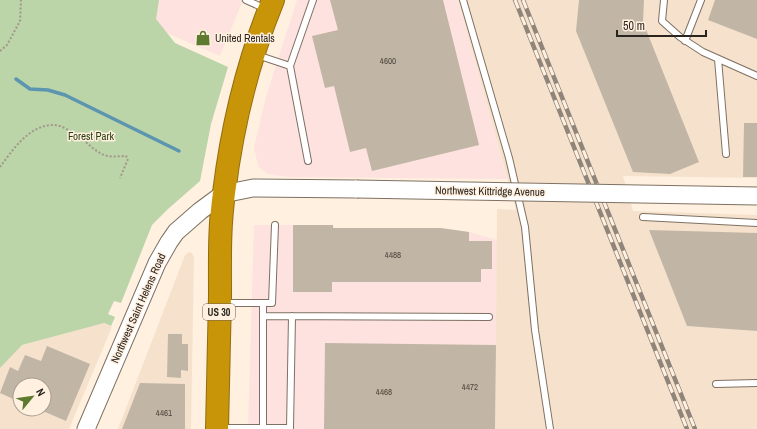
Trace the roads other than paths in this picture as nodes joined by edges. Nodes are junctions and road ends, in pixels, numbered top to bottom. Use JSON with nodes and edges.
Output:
{"nodes":[{"id":1,"x":246,"y":0,"type":"edge"},
{"id":2,"x":313,"y":0,"type":"edge"},
{"id":3,"x":463,"y":0,"type":"edge"},
{"id":4,"x":664,"y":0,"type":"edge"},
{"id":5,"x":701,"y":0,"type":"edge"},
{"id":6,"x":271,"y":5,"type":"edge"},
{"id":7,"x":685,"y":41,"type":"junction"},
{"id":8,"x":253,"y":54,"type":"junction"},
{"id":9,"x":718,"y":59,"type":"junction"},
{"id":10,"x":290,"y":66,"type":"junction"},
{"id":11,"x":757,"y":76,"type":"edge"},
{"id":12,"x":726,"y":154,"type":"dead end"},
{"id":13,"x":308,"y":161,"type":"dead end"},
{"id":14,"x":223,"y":194,"type":"junction"},
{"id":15,"x":757,"y":196,"type":"edge"},
{"id":16,"x":643,"y":217,"type":"dead end"},
{"id":17,"x":757,"y":223,"type":"edge"},
{"id":18,"x":275,"y":225,"type":"dead end"},
{"id":19,"x":220,"y":303,"type":"junction"},
{"id":20,"x":263,"y":303,"type":"junction"},
{"id":21,"x":264,"y":316,"type":"junction"},
{"id":22,"x":292,"y":316,"type":"junction"},
{"id":23,"x":489,"y":317,"type":"dead end"},
{"id":24,"x":757,"y":383,"type":"edge"},
{"id":25,"x":716,"y":384,"type":"dead end"},
{"id":26,"x":217,"y":428,"type":"edge"},
{"id":27,"x":260,"y":428,"type":"edge"},
{"id":28,"x":86,"y":429,"type":"edge"},
{"id":29,"x":550,"y":429,"type":"edge"}],
"edges":[{"from":1,"to":6,"type":"lane"},
{"from":2,"to":10,"type":"lane"},
{"from":3,"to":29,"type":"lane"},
{"from":4,"to":7,"type":"lane"},
{"from":5,"to":7,"type":"lane"},
{"from":6,"to":8,"type":"highway","number":"US 30"},
{"from":7,"to":9,"type":"lane"},
{"from":8,"to":10,"type":"lane"},
{"from":8,"to":14,"type":"highway","number":"US 30"},
{"from":9,"to":11,"type":"lane"},
{"from":9,"to":12,"type":"lane"},
{"from":10,"to":13,"type":"lane"},
{"from":14,"to":15,"type":"main road","name":"Northwest Kittridge Avenue","bridge":true},
{"from":14,"to":19,"type":"highway","number":"US 30"},
{"from":14,"to":28,"type":"main road","name":"Northwest Saint Helens Road"},
{"from":16,"to":17,"type":"lane"},
{"from":18,"to":20,"type":"lane"},
{"from":19,"to":20,"type":"lane"},
{"from":19,"to":26,"type":"highway","number":"US 30"},
{"from":20,"to":21,"type":"lane"},
{"from":21,"to":22,"type":"lane"},
{"from":21,"to":27,"type":"lane"},
{"from":22,"to":23,"type":"lane"},
{"from":22,"to":27,"type":"lane"},
{"from":24,"to":25,"type":"lane"},
{"from":26,"to":27,"type":"lane"}]}
